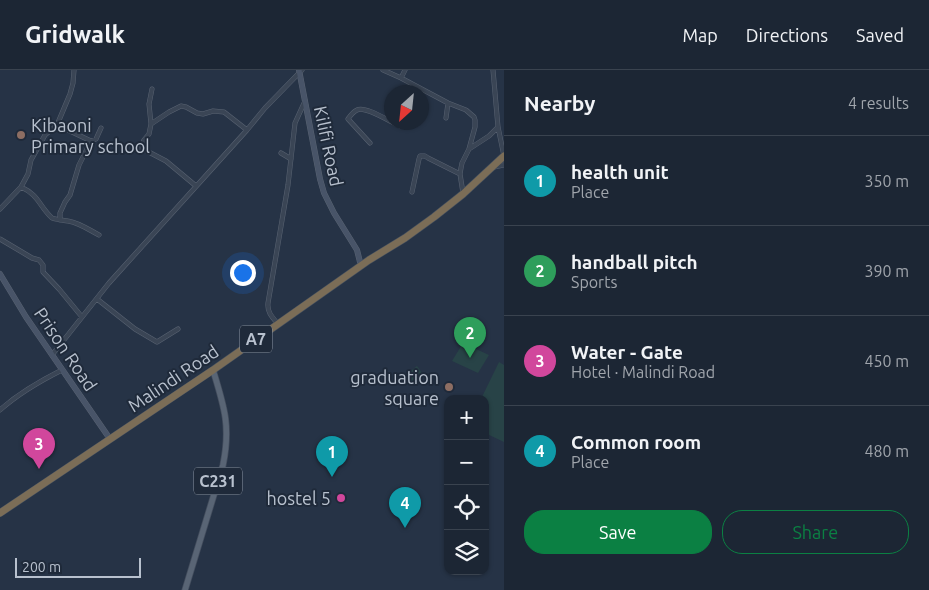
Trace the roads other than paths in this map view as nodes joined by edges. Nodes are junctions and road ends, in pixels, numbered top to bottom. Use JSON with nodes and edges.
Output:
{"nodes":[{"id":1,"x":74,"y":70,"type":"edge"},
{"id":2,"x":383,"y":70,"type":"edge"},
{"id":3,"x":405,"y":70,"type":"edge"},
{"id":4,"x":493,"y":70,"type":"edge"},
{"id":5,"x":300,"y":71,"type":"edge"},
{"id":6,"x":401,"y":78,"type":"junction"},
{"id":7,"x":411,"y":85,"type":"edge"},
{"id":8,"x":152,"y":89,"type":"dead end"},
{"id":9,"x":429,"y":95,"type":"edge"},
{"id":10,"x":305,"y":101,"type":"junction"},
{"id":11,"x":448,"y":103,"type":"junction"},
{"id":12,"x":384,"y":118,"type":"edge"},
{"id":13,"x":446,"y":118,"type":"dead end"},
{"id":14,"x":151,"y":124,"type":"junction"},
{"id":15,"x":57,"y":125,"type":"junction"},
{"id":16,"x":498,"y":127,"type":"junction"},
{"id":17,"x":101,"y":128,"type":"dead end"},
{"id":18,"x":247,"y":130,"type":"junction"},
{"id":19,"x":91,"y":142,"type":"junction"},
{"id":20,"x":370,"y":143,"type":"dead end"},
{"id":21,"x":469,"y":148,"type":"junction"},
{"id":22,"x":281,"y":153,"type":"dead end"},
{"id":23,"x":504,"y":156,"type":"edge"},
{"id":24,"x":291,"y":159,"type":"junction"},
{"id":25,"x":504,"y":165,"type":"edge"},
{"id":26,"x":492,"y":168,"type":"junction"},
{"id":27,"x":460,"y":174,"type":"junction"},
{"id":28,"x":196,"y":186,"type":"junction"},
{"id":29,"x":21,"y":187,"type":"junction"},
{"id":30,"x":412,"y":192,"type":"dead end"},
{"id":31,"x":463,"y":194,"type":"junction"},
{"id":32,"x":0,"y":209,"type":"edge"},
{"id":33,"x":60,"y":220,"type":"junction"},
{"id":34,"x":99,"y":235,"type":"dead end"},
{"id":35,"x":0,"y":239,"type":"edge"},
{"id":36,"x":357,"y":250,"type":"junction"},
{"id":37,"x":369,"y":260,"type":"junction"},
{"id":38,"x":361,"y":266,"type":"junction"},
{"id":39,"x":0,"y":274,"type":"edge"},
{"id":40,"x":97,"y":299,"type":"junction"},
{"id":41,"x":82,"y":317,"type":"junction"},
{"id":42,"x":278,"y":324,"type":"junction"},
{"id":43,"x":178,"y":329,"type":"dead end"},
{"id":44,"x":52,"y":355,"type":"junction"},
{"id":45,"x":62,"y":370,"type":"junction"},
{"id":46,"x":213,"y":370,"type":"junction"},
{"id":47,"x":0,"y":410,"type":"edge"},
{"id":48,"x":110,"y":439,"type":"junction"},
{"id":49,"x":0,"y":513,"type":"edge"},
{"id":50,"x":185,"y":590,"type":"edge"}],
"edges":[{"from":1,"to":15,"type":"street"},
{"from":2,"to":6,"type":"street"},
{"from":3,"to":6,"type":"street"},
{"from":4,"to":16,"type":"street"},
{"from":5,"to":10,"type":"street","name":"Kilifi Road"},
{"from":5,"to":18,"type":"street"},
{"from":6,"to":7,"type":"street"},
{"from":8,"to":14,"type":"street"},
{"from":9,"to":11,"type":"street"},
{"from":10,"to":24,"type":"street"},
{"from":10,"to":36,"type":"street","name":"Kilifi Road"},
{"from":11,"to":13,"type":"street"},
{"from":11,"to":21,"type":"street"},
{"from":12,"to":20,"type":"street"},
{"from":14,"to":18,"type":"street"},
{"from":14,"to":28,"type":"street"},
{"from":15,"to":19,"type":"street"},
{"from":15,"to":29,"type":"street"},
{"from":16,"to":21,"type":"street"},
{"from":16,"to":23,"type":"street"},
{"from":17,"to":19,"type":"street"},
{"from":18,"to":28,"type":"street"},
{"from":19,"to":33,"type":"street"},
{"from":21,"to":27,"type":"street"},
{"from":22,"to":24,"type":"street"},
{"from":23,"to":26,"type":"highway","name":"Malindi Road","number":"A7"},
{"from":24,"to":42,"type":"street"},
{"from":25,"to":26,"type":"street"},
{"from":26,"to":31,"type":"highway","name":"Malindi Road","number":"A7"},
{"from":27,"to":30,"type":"street"},
{"from":27,"to":31,"type":"street"},
{"from":28,"to":40,"type":"street"},
{"from":29,"to":32,"type":"street"},
{"from":29,"to":33,"type":"street"},
{"from":31,"to":37,"type":"highway","name":"Malindi Road","number":"A7"},
{"from":33,"to":34,"type":"street"},
{"from":35,"to":41,"type":"street"},
{"from":36,"to":37,"type":"street","name":"Kilifi Road"},
{"from":36,"to":38,"type":"street","name":"Kilifi Road"},
{"from":37,"to":38,"type":"highway","name":"Malindi Road","number":"A7"},
{"from":38,"to":42,"type":"highway","name":"Malindi Road","number":"A7"},
{"from":39,"to":44,"type":"street","name":"Prison Road"},
{"from":40,"to":41,"type":"street"},
{"from":40,"to":43,"type":"street"},
{"from":41,"to":44,"type":"street"},
{"from":42,"to":46,"type":"highway","name":"Malindi Road","number":"A7"},
{"from":44,"to":45,"type":"street","name":"Prison Road"},
{"from":45,"to":47,"type":"street"},
{"from":45,"to":48,"type":"street","name":"Prison Road"},
{"from":46,"to":48,"type":"highway","name":"Malindi Road","number":"A7"},
{"from":46,"to":50,"type":"main road","number":"C231"},
{"from":48,"to":49,"type":"highway","name":"Malindi Road","number":"A7"}]}
